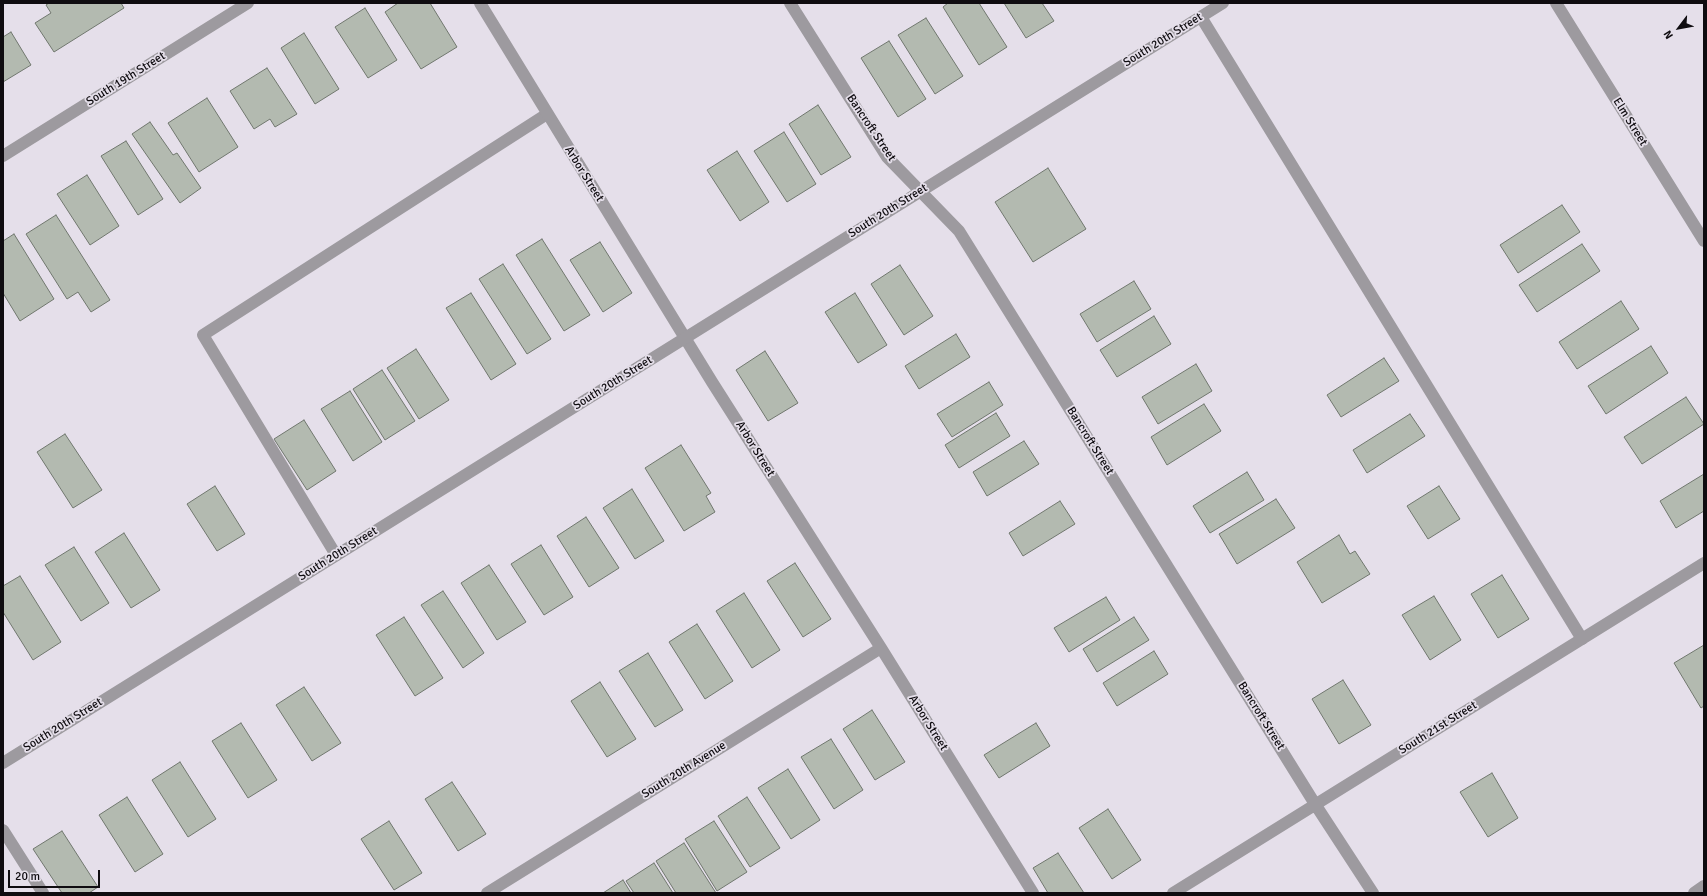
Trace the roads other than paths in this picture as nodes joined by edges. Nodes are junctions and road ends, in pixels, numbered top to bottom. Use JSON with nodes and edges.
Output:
{"nodes":[{"id":1,"x":248,"y":3,"type":"edge"},
{"id":2,"x":480,"y":3,"type":"edge"},
{"id":3,"x":790,"y":3,"type":"edge"},
{"id":4,"x":1223,"y":3,"type":"edge"},
{"id":5,"x":1556,"y":3,"type":"edge"},
{"id":6,"x":1201,"y":17,"type":"junction"},
{"id":7,"x":547,"y":114,"type":"junction"},
{"id":8,"x":3,"y":156,"type":"edge"},
{"id":9,"x":921,"y":191,"type":"junction"},
{"id":10,"x":1704,"y":241,"type":"edge"},
{"id":11,"x":686,"y":337,"type":"junction"},
{"id":12,"x":336,"y":556,"type":"junction"},
{"id":13,"x":1704,"y":563,"type":"edge"},
{"id":14,"x":1582,"y":639,"type":"junction"},
{"id":15,"x":881,"y":648,"type":"junction"},
{"id":16,"x":3,"y":763,"type":"edge"},
{"id":17,"x":1315,"y":804,"type":"junction"},
{"id":18,"x":3,"y":830,"type":"edge"},
{"id":19,"x":1704,"y":886,"type":"edge"},
{"id":20,"x":43,"y":893,"type":"edge"},
{"id":21,"x":487,"y":893,"type":"edge"},
{"id":22,"x":1033,"y":893,"type":"edge"},
{"id":23,"x":1173,"y":893,"type":"edge"},
{"id":24,"x":1373,"y":893,"type":"edge"},
{"id":25,"x":1694,"y":893,"type":"edge"}],
"edges":[{"from":1,"to":8,"type":"street","name":"South 19th Street"},
{"from":2,"to":7,"type":"street","name":"Arbor Street"},
{"from":3,"to":9,"type":"street","name":"Bancroft Street"},
{"from":4,"to":6,"type":"street","name":"South 20th Street"},
{"from":5,"to":10,"type":"street","name":"Elm Street"},
{"from":6,"to":9,"type":"street","name":"South 20th Street"},
{"from":6,"to":14,"type":"street"},
{"from":7,"to":11,"type":"street","name":"Arbor Street"},
{"from":7,"to":12,"type":"street"},
{"from":9,"to":11,"type":"street","name":"South 20th Street"},
{"from":9,"to":17,"type":"street","name":"Bancroft Street"},
{"from":11,"to":12,"type":"street","name":"South 20th Street"},
{"from":11,"to":15,"type":"street","name":"Arbor Street"},
{"from":12,"to":16,"type":"street","name":"South 20th Street"},
{"from":13,"to":14,"type":"street","name":"South 21st Street"},
{"from":14,"to":17,"type":"street","name":"South 21st Street"},
{"from":15,"to":21,"type":"street","name":"South 20th Avenue"},
{"from":15,"to":22,"type":"street","name":"Arbor Street"},
{"from":17,"to":23,"type":"street","name":"South 21st Street"},
{"from":17,"to":24,"type":"street","name":"Bancroft Street"},
{"from":18,"to":20,"type":"street"},
{"from":19,"to":25,"type":"street"}]}
